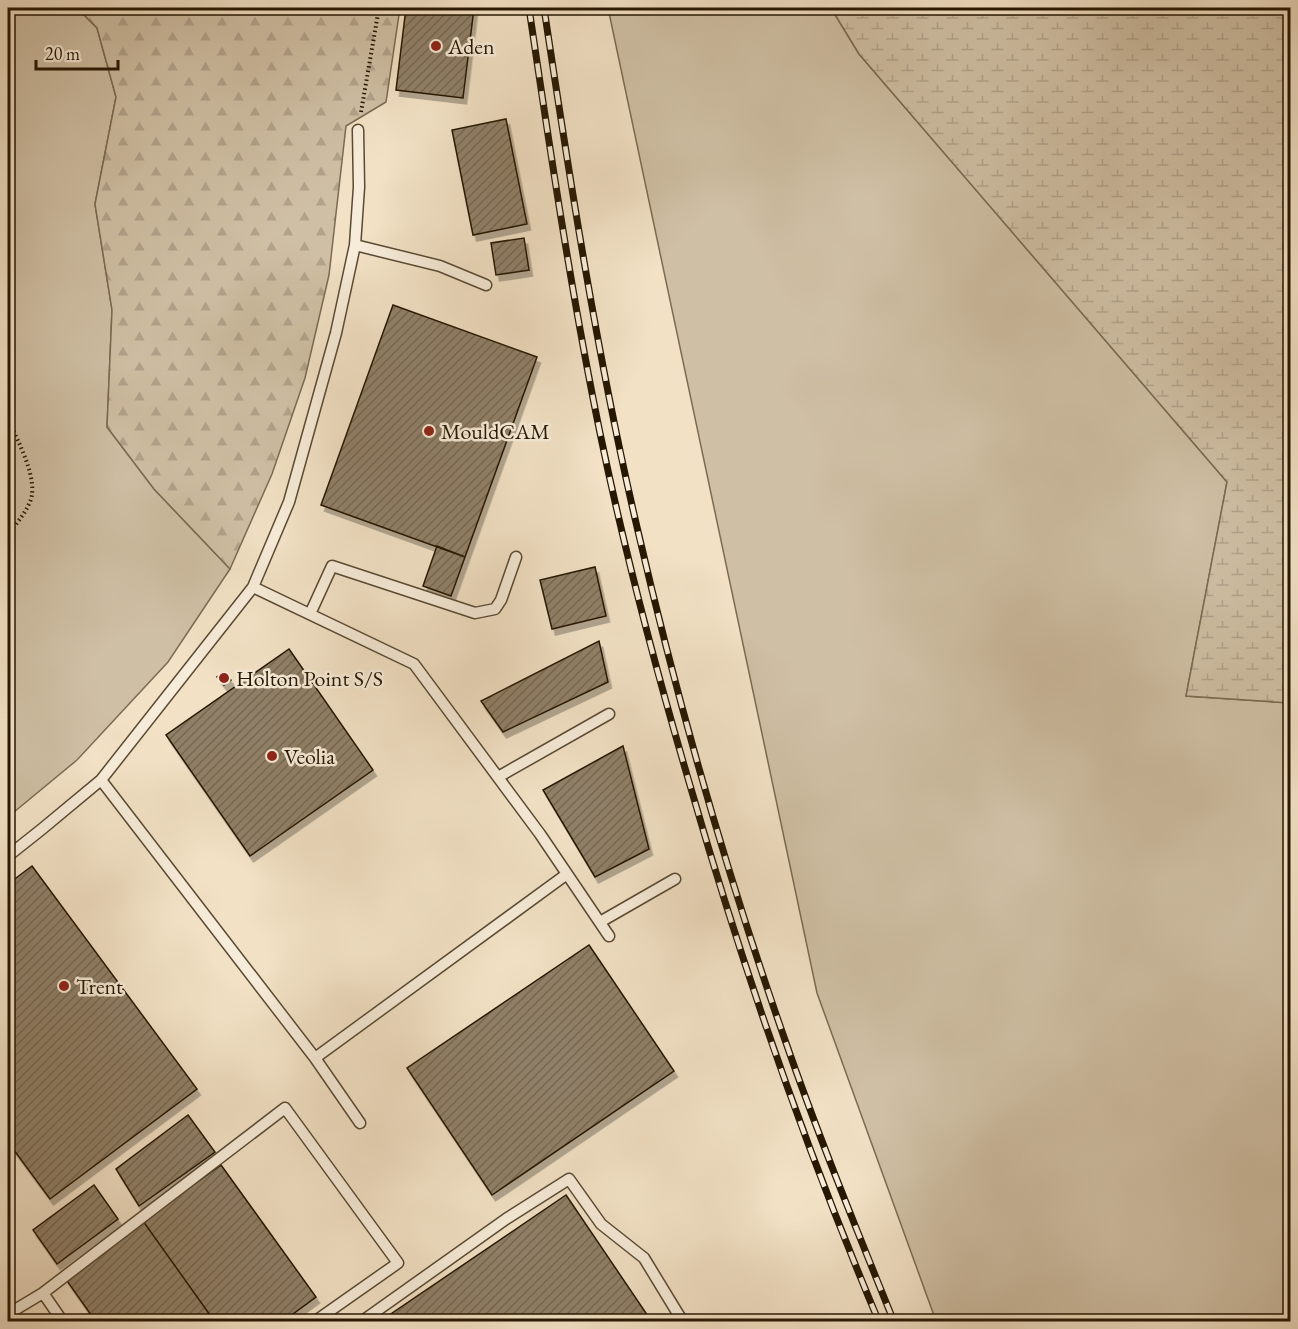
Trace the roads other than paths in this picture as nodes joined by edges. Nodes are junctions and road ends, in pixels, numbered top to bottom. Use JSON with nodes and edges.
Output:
{"nodes":[{"id":1,"x":358,"y":130,"type":"road end"},
{"id":2,"x":355,"y":245,"type":"junction"},
{"id":3,"x":486,"y":285,"type":"dead end"},
{"id":4,"x":516,"y":557,"type":"dead end"},
{"id":5,"x":253,"y":587,"type":"junction"},
{"id":6,"x":310,"y":614,"type":"junction"},
{"id":7,"x":609,"y":714,"type":"dead end"},
{"id":8,"x":498,"y":777,"type":"junction"},
{"id":9,"x":100,"y":780,"type":"junction"},
{"id":10,"x":8,"y":856,"type":"edge"},
{"id":11,"x":567,"y":874,"type":"junction"},
{"id":12,"x":675,"y":879,"type":"dead end"},
{"id":13,"x":600,"y":922,"type":"junction"},
{"id":14,"x":609,"y":936,"type":"dead end"},
{"id":15,"x":315,"y":1058,"type":"junction"},
{"id":16,"x":360,"y":1123,"type":"dead end"},
{"id":17,"x":43,"y":1293,"type":"junction"},
{"id":18,"x":8,"y":1314,"type":"edge"},
{"id":19,"x":63,"y":1322,"type":"edge"},
{"id":20,"x":314,"y":1322,"type":"edge"},
{"id":21,"x":361,"y":1322,"type":"edge"},
{"id":22,"x":683,"y":1322,"type":"edge"}],
"edges":[{"from":1,"to":2,"type":"lane"},
{"from":2,"to":3,"type":"lane"},
{"from":2,"to":5,"type":"lane"},
{"from":4,"to":6,"type":"lane"},
{"from":5,"to":6,"type":"lane"},
{"from":5,"to":9,"type":"lane"},
{"from":6,"to":8,"type":"lane"},
{"from":7,"to":8,"type":"lane"},
{"from":8,"to":11,"type":"lane"},
{"from":9,"to":10,"type":"lane"},
{"from":9,"to":15,"type":"lane"},
{"from":11,"to":13,"type":"lane"},
{"from":11,"to":15,"type":"lane"},
{"from":12,"to":13,"type":"lane"},
{"from":13,"to":14,"type":"lane"},
{"from":15,"to":16,"type":"lane"},
{"from":17,"to":18,"type":"lane"},
{"from":17,"to":19,"type":"lane"},
{"from":17,"to":20,"type":"lane"},
{"from":21,"to":22,"type":"lane"}]}
